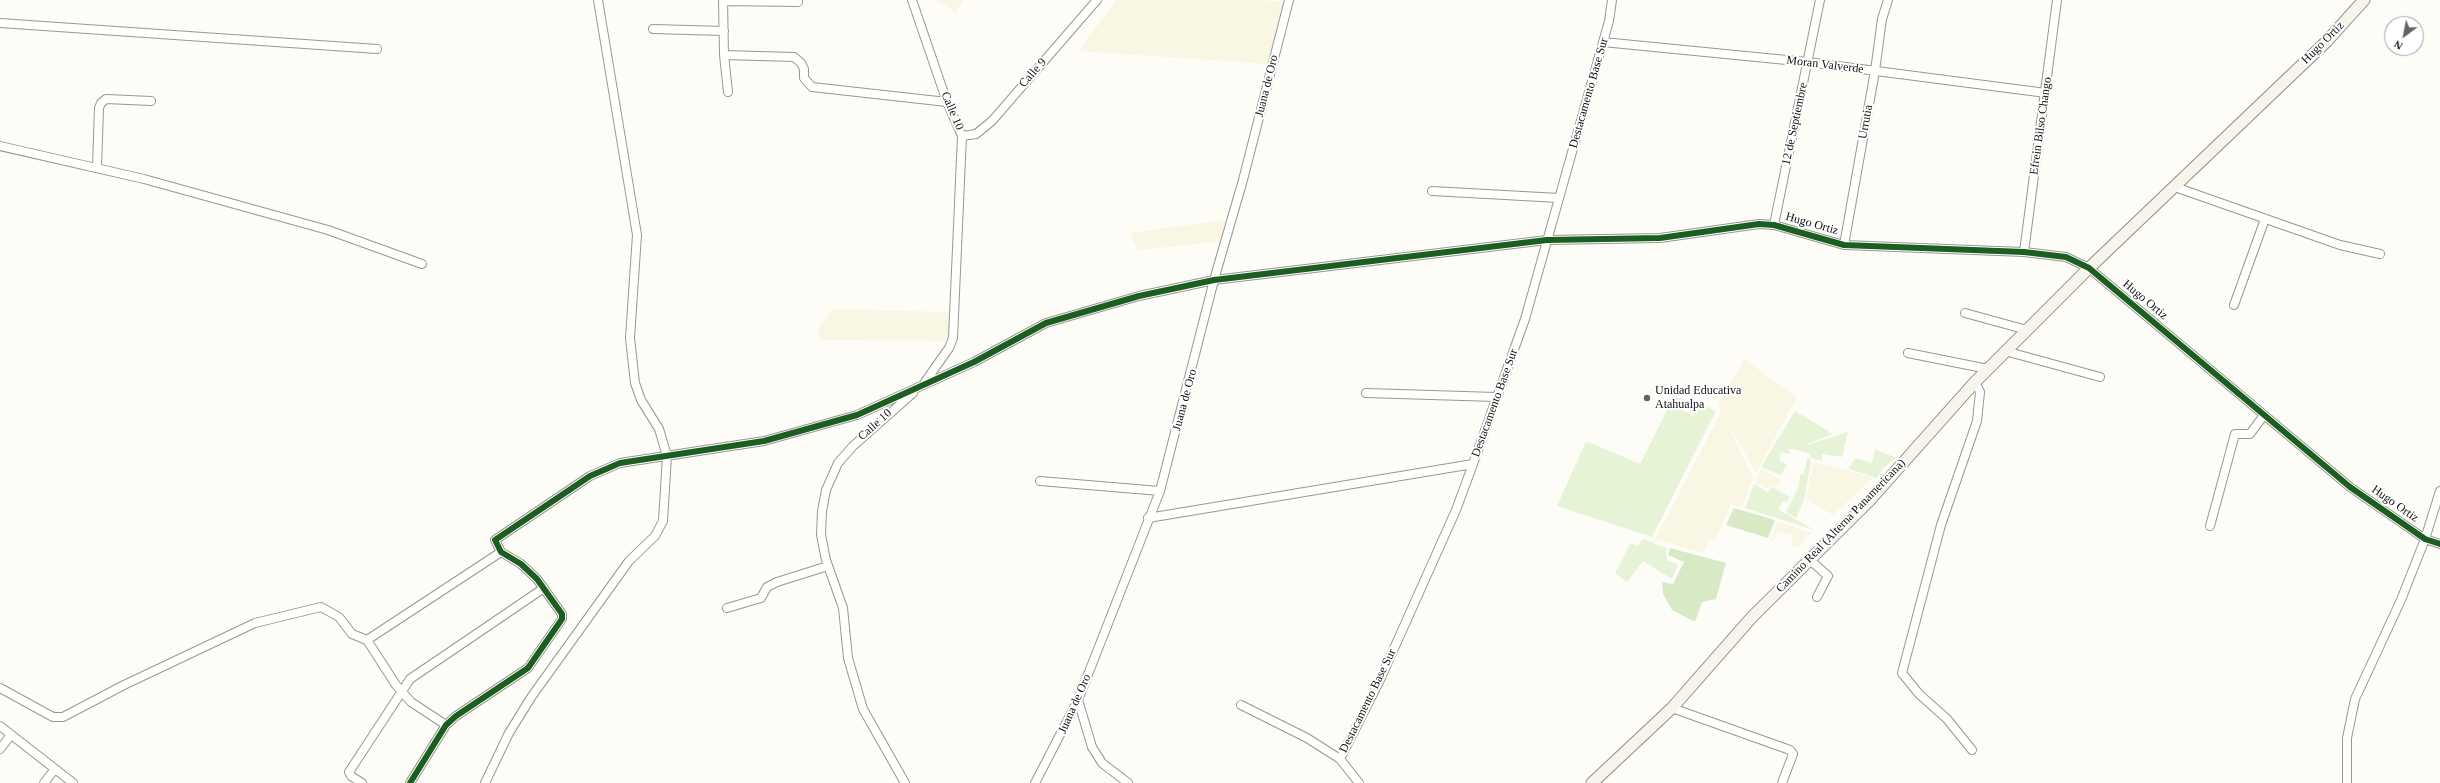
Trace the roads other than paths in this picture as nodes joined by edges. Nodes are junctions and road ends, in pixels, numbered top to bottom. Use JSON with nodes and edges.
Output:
{"nodes":[{"id":1,"x":598,"y":0,"type":"edge"},
{"id":2,"x":912,"y":0,"type":"edge"},
{"id":3,"x":1098,"y":0,"type":"edge"},
{"id":4,"x":1289,"y":0,"type":"edge"},
{"id":5,"x":1612,"y":0,"type":"edge"},
{"id":6,"x":1820,"y":0,"type":"edge"},
{"id":7,"x":1888,"y":0,"type":"edge"},
{"id":8,"x":2057,"y":0,"type":"edge"},
{"id":9,"x":2364,"y":0,"type":"edge"},
{"id":10,"x":723,"y":1,"type":"edge"},
{"id":11,"x":798,"y":2,"type":"dead end"},
{"id":12,"x":0,"y":23,"type":"edge"},
{"id":13,"x":653,"y":29,"type":"dead end"},
{"id":14,"x":724,"y":31,"type":"junction"},
{"id":15,"x":1603,"y":42,"type":"junction"},
{"id":16,"x":377,"y":50,"type":"dead end"},
{"id":17,"x":724,"y":55,"type":"junction"},
{"id":18,"x":1807,"y":62,"type":"junction"},
{"id":19,"x":1875,"y":71,"type":"junction"},
{"id":20,"x":728,"y":92,"type":"dead end"},
{"id":21,"x":2046,"y":93,"type":"junction"},
{"id":22,"x":150,"y":101,"type":"dead end"},
{"id":23,"x":947,"y":102,"type":"junction"},
{"id":24,"x":962,"y":136,"type":"junction"},
{"id":25,"x":0,"y":146,"type":"edge"},
{"id":26,"x":97,"y":168,"type":"junction"},
{"id":27,"x":2175,"y":187,"type":"junction"},
{"id":28,"x":1432,"y":190,"type":"dead end"},
{"id":29,"x":1559,"y":198,"type":"junction"},
{"id":30,"x":2265,"y":219,"type":"junction"},
{"id":31,"x":1774,"y":225,"type":"junction"},
{"id":32,"x":1546,"y":240,"type":"junction"},
{"id":33,"x":1844,"y":245,"type":"junction"},
{"id":34,"x":2024,"y":252,"type":"junction"},
{"id":35,"x":2380,"y":254,"type":"dead end"},
{"id":36,"x":422,"y":264,"type":"dead end"},
{"id":37,"x":2089,"y":268,"type":"junction"},
{"id":38,"x":1214,"y":280,"type":"junction"},
{"id":39,"x":2234,"y":305,"type":"dead end"},
{"id":40,"x":1965,"y":313,"type":"dead end"},
{"id":41,"x":2027,"y":330,"type":"junction"},
{"id":42,"x":2005,"y":351,"type":"junction"},
{"id":43,"x":1908,"y":353,"type":"dead end"},
{"id":44,"x":1988,"y":369,"type":"junction"},
{"id":45,"x":2100,"y":377,"type":"dead end"},
{"id":46,"x":1974,"y":382,"type":"junction"},
{"id":47,"x":924,"y":383,"type":"junction"},
{"id":48,"x":1366,"y":393,"type":"dead end"},
{"id":49,"x":1496,"y":397,"type":"junction"},
{"id":50,"x":2264,"y":414,"type":"junction"},
{"id":51,"x":667,"y":456,"type":"junction"},
{"id":52,"x":1473,"y":464,"type":"junction"},
{"id":53,"x":1040,"y":481,"type":"dead end"},
{"id":54,"x":1160,"y":491,"type":"junction"},
{"id":55,"x":2440,"y":491,"type":"edge"},
{"id":56,"x":1148,"y":518,"type":"junction"},
{"id":57,"x":2210,"y":526,"type":"dead end"},
{"id":58,"x":2425,"y":539,"type":"junction"},
{"id":59,"x":2440,"y":544,"type":"edge"},
{"id":60,"x":501,"y":552,"type":"junction"},
{"id":61,"x":1810,"y":560,"type":"junction"},
{"id":62,"x":828,"y":566,"type":"junction"},
{"id":63,"x":544,"y":588,"type":"junction"},
{"id":64,"x":1817,"y":597,"type":"dead end"},
{"id":65,"x":727,"y":608,"type":"dead end"},
{"id":66,"x":367,"y":640,"type":"junction"},
{"id":67,"x":0,"y":688,"type":"edge"},
{"id":68,"x":402,"y":692,"type":"junction"},
{"id":69,"x":1078,"y":700,"type":"junction"},
{"id":70,"x":1241,"y":705,"type":"dead end"},
{"id":71,"x":1672,"y":708,"type":"junction"},
{"id":72,"x":446,"y":725,"type":"junction"},
{"id":73,"x":0,"y":726,"type":"edge"},
{"id":74,"x":12,"y":735,"type":"junction"},
{"id":75,"x":0,"y":749,"type":"edge"},
{"id":76,"x":1972,"y":750,"type":"dead end"},
{"id":77,"x":1340,"y":759,"type":"junction"},
{"id":78,"x":55,"y":769,"type":"junction"},
{"id":79,"x":44,"y":783,"type":"edge"},
{"id":80,"x":73,"y":783,"type":"edge"},
{"id":81,"x":362,"y":783,"type":"edge"},
{"id":82,"x":410,"y":783,"type":"edge"},
{"id":83,"x":485,"y":783,"type":"edge"},
{"id":84,"x":905,"y":783,"type":"edge"},
{"id":85,"x":1035,"y":783,"type":"edge"},
{"id":86,"x":1128,"y":783,"type":"edge"},
{"id":87,"x":1359,"y":783,"type":"edge"},
{"id":88,"x":1592,"y":783,"type":"edge"},
{"id":89,"x":1782,"y":783,"type":"edge"},
{"id":90,"x":2347,"y":783,"type":"edge"}],
"edges":[{"from":1,"to":51,"type":"street"},
{"from":2,"to":23,"type":"street","name":"Calle 10"},
{"from":3,"to":24,"type":"street","name":"Calle 9"},
{"from":4,"to":38,"type":"street","name":"Juana de Oro"},
{"from":5,"to":15,"type":"street","name":"Destacamento Base Sur"},
{"from":6,"to":18,"type":"street","name":"12 de Septiembre"},
{"from":7,"to":19,"type":"street","name":"Urrutia"},
{"from":8,"to":21,"type":"street","name":"Efrein Bilso Chango"},
{"from":9,"to":27,"type":"street","name":"Hugo Ortiz"},
{"from":10,"to":11,"type":"street"},
{"from":10,"to":14,"type":"street"},
{"from":12,"to":16,"type":"street"},
{"from":13,"to":14,"type":"street"},
{"from":14,"to":17,"type":"street"},
{"from":15,"to":18,"type":"street","name":"Moran Valverde"},
{"from":15,"to":29,"type":"street","name":"Destacamento Base Sur"},
{"from":17,"to":20,"type":"street"},
{"from":17,"to":23,"type":"street"},
{"from":18,"to":19,"type":"street","name":"Moran Valverde"},
{"from":18,"to":31,"type":"street","name":"12 de Septiembre"},
{"from":19,"to":21,"type":"street","name":"Moran Valverde"},
{"from":19,"to":33,"type":"street","name":"Urrutia"},
{"from":21,"to":34,"type":"street","name":"Efrein Bilso Chango"},
{"from":22,"to":26,"type":"street"},
{"from":23,"to":24,"type":"street","name":"Calle 10"},
{"from":24,"to":47,"type":"street","name":"Calle 10"},
{"from":25,"to":26,"type":"street"},
{"from":26,"to":36,"type":"street"},
{"from":27,"to":30,"type":"street"},
{"from":27,"to":37,"type":"street","name":"Hugo Ortiz"},
{"from":28,"to":29,"type":"street"},
{"from":29,"to":32,"type":"street","name":"Destacamento Base Sur"},
{"from":30,"to":35,"type":"street"},
{"from":30,"to":39,"type":"street"},
{"from":31,"to":32,"type":"street","name":"Hugo Ortiz"},
{"from":31,"to":33,"type":"street","name":"Hugo Ortiz"},
{"from":32,"to":38,"type":"street","name":"Hugo Ortiz"},
{"from":32,"to":49,"type":"street","name":"Destacamento Base Sur"},
{"from":33,"to":34,"type":"street","name":"Hugo Ortiz"},
{"from":34,"to":37,"type":"street","name":"Hugo Ortiz"},
{"from":37,"to":41,"type":"street","name":"Camino Real (Alterna Panamericana)"},
{"from":37,"to":50,"type":"street","name":"Hugo Ortiz"},
{"from":38,"to":47,"type":"street","name":"Hugo Ortiz"},
{"from":38,"to":54,"type":"street","name":"Juana de Oro"},
{"from":40,"to":41,"type":"street"},
{"from":41,"to":42,"type":"street","name":"Camino Real (Alterna Panamericana)"},
{"from":42,"to":44,"type":"street","name":"Camino Real (Alterna Panamericana)"},
{"from":42,"to":45,"type":"street"},
{"from":43,"to":44,"type":"street"},
{"from":44,"to":46,"type":"street","name":"Camino Real (Alterna Panamericana)"},
{"from":46,"to":61,"type":"street","name":"Camino Real (Alterna Panamericana)"},
{"from":46,"to":76,"type":"street"},
{"from":47,"to":51,"type":"street","name":"Hugo Ortiz"},
{"from":47,"to":62,"type":"street","name":"Calle 10"},
{"from":48,"to":49,"type":"street"},
{"from":49,"to":52,"type":"street","name":"Destacamento Base Sur"},
{"from":50,"to":57,"type":"street"},
{"from":50,"to":58,"type":"street","name":"Hugo Ortiz"},
{"from":51,"to":60,"type":"street","name":"Hugo Ortiz"},
{"from":51,"to":83,"type":"street"},
{"from":52,"to":56,"type":"street"},
{"from":52,"to":77,"type":"street","name":"Destacamento Base Sur"},
{"from":53,"to":54,"type":"street"},
{"from":54,"to":56,"type":"street","name":"Juana de Oro"},
{"from":55,"to":58,"type":"street"},
{"from":56,"to":69,"type":"street","name":"Juana de Oro"},
{"from":58,"to":59,"type":"street","name":"Hugo Ortiz"},
{"from":58,"to":90,"type":"street"},
{"from":60,"to":63,"type":"street"},
{"from":60,"to":66,"type":"street"},
{"from":61,"to":64,"type":"street"},
{"from":61,"to":71,"type":"street","name":"Camino Real (Alterna Panamericana)"},
{"from":62,"to":65,"type":"street"},
{"from":62,"to":84,"type":"street","name":"Calle 10"},
{"from":63,"to":68,"type":"street"},
{"from":63,"to":72,"type":"street"},
{"from":66,"to":67,"type":"street"},
{"from":66,"to":68,"type":"street"},
{"from":68,"to":72,"type":"street"},
{"from":68,"to":81,"type":"street"},
{"from":69,"to":85,"type":"street","name":"Juana de Oro"},
{"from":69,"to":86,"type":"street"},
{"from":70,"to":77,"type":"street"},
{"from":71,"to":88,"type":"street","name":"Camino Real (Alterna Panamericana)"},
{"from":71,"to":89,"type":"street"},
{"from":72,"to":82,"type":"street"},
{"from":73,"to":74,"type":"street"},
{"from":74,"to":75,"type":"street"},
{"from":74,"to":78,"type":"street"},
{"from":77,"to":87,"type":"street","name":"Destacamento Base Sur"},
{"from":78,"to":79,"type":"street"},
{"from":78,"to":80,"type":"street"}]}
